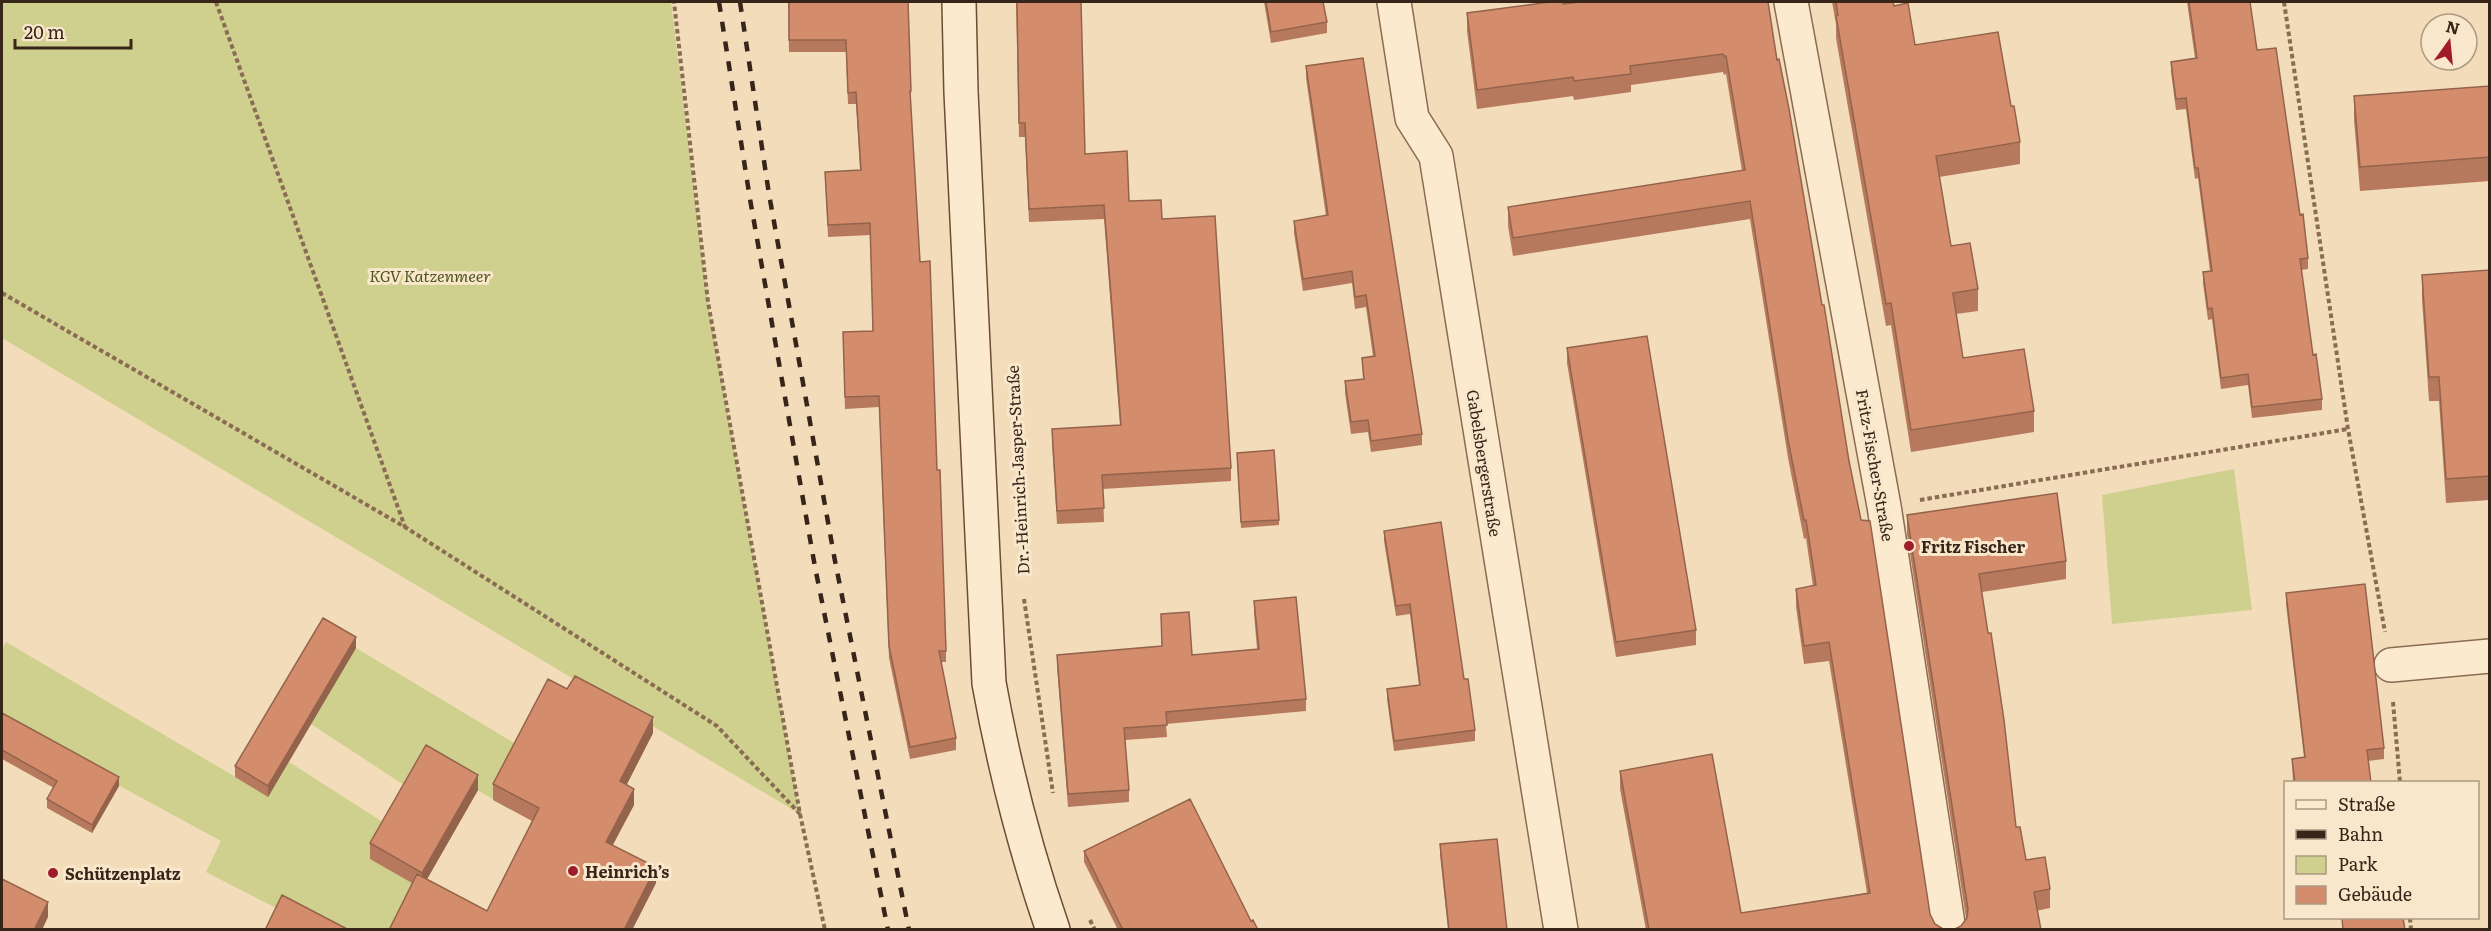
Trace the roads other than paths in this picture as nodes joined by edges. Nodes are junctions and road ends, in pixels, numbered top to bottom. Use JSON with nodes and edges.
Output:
{"nodes":[{"id":1,"x":959,"y":2,"type":"edge"},
{"id":2,"x":1394,"y":2,"type":"edge"},
{"id":3,"x":1791,"y":2,"type":"edge"},
{"id":4,"x":2490,"y":656,"type":"edge"},
{"id":5,"x":2391,"y":665,"type":"road end"},
{"id":6,"x":1053,"y":930,"type":"edge"},
{"id":7,"x":1561,"y":930,"type":"edge"},
{"id":8,"x":1949,"y":930,"type":"edge"}],
"edges":[{"from":1,"to":6,"type":"street"},
{"from":2,"to":7,"type":"street","name":"Gabelsbergerstraße"},
{"from":3,"to":8,"type":"street","name":"Fritz-Fischer-Straße"},
{"from":4,"to":5,"type":"street"}]}
